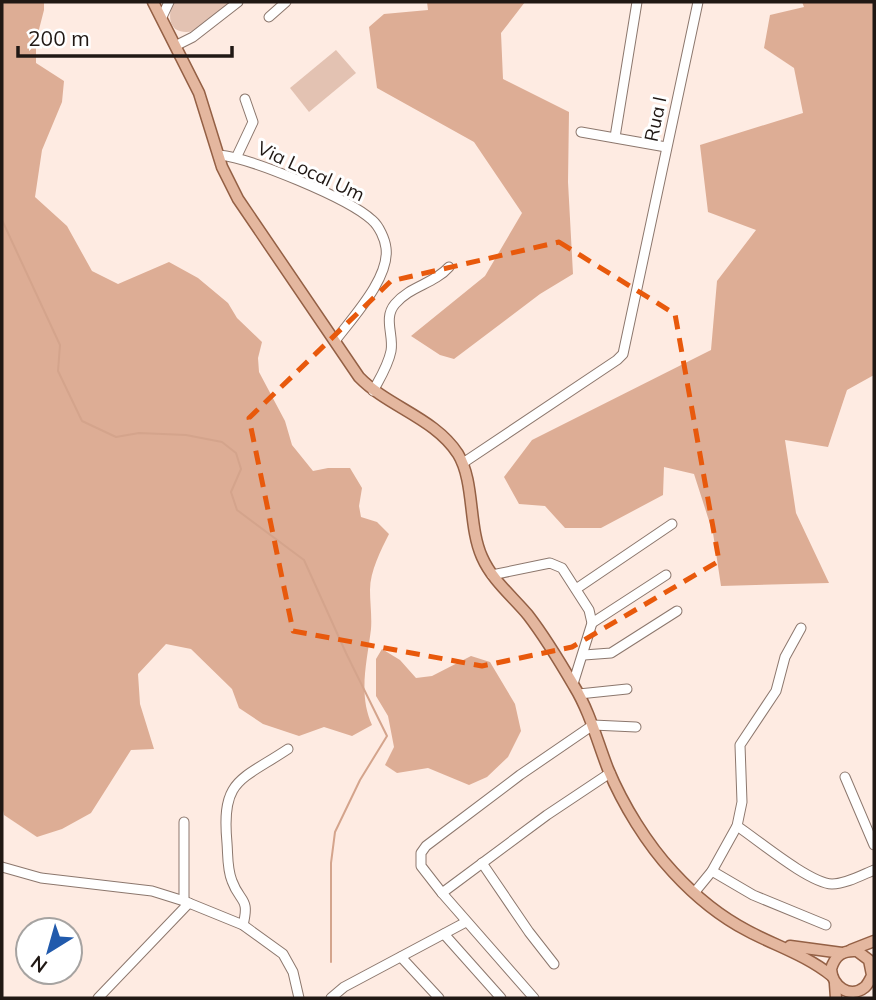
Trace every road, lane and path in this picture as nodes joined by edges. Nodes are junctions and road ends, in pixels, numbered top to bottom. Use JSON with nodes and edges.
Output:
{"nodes":[{"id":1,"x":153,"y":2,"type":"edge"},
{"id":2,"x":169,"y":2,"type":"edge"},
{"id":3,"x":238,"y":2,"type":"edge"},
{"id":4,"x":286,"y":2,"type":"edge"},
{"id":5,"x":637,"y":2,"type":"edge"},
{"id":6,"x":698,"y":2,"type":"edge"},
{"id":7,"x":162,"y":17,"type":"junction"},
{"id":8,"x":269,"y":17,"type":"dead end"},
{"id":9,"x":177,"y":46,"type":"junction"},
{"id":10,"x":245,"y":99,"type":"dead end"},
{"id":11,"x":581,"y":132,"type":"dead end"},
{"id":12,"x":615,"y":137,"type":"junction"},
{"id":13,"x":666,"y":147,"type":"junction"},
{"id":14,"x":219,"y":155,"type":"junction"},
{"id":15,"x":237,"y":156,"type":"junction"},
{"id":16,"x":449,"y":267,"type":"dead end"},
{"id":17,"x":335,"y":341,"type":"junction"},
{"id":18,"x":373,"y":391,"type":"junction"},
{"id":19,"x":463,"y":463,"type":"junction"},
{"id":20,"x":673,"y":524,"type":"dead end"},
{"id":21,"x":492,"y":575,"type":"junction"},
{"id":22,"x":666,"y":575,"type":"dead end"},
{"id":23,"x":576,"y":589,"type":"junction"},
{"id":24,"x":677,"y":611,"type":"dead end"},
{"id":25,"x":592,"y":623,"type":"junction"},
{"id":26,"x":802,"y":628,"type":"dead end"},
{"id":27,"x":584,"y":655,"type":"junction"},
{"id":28,"x":576,"y":689,"type":"junction"},
{"id":29,"x":627,"y":689,"type":"dead end"},
{"id":30,"x":593,"y":725,"type":"junction"},
{"id":31,"x":636,"y":727,"type":"dead end"},
{"id":32,"x":288,"y":749,"type":"dead end"},
{"id":33,"x":610,"y":773,"type":"junction"},
{"id":34,"x":845,"y":777,"type":"dead end"},
{"id":35,"x":184,"y":822,"type":"dead end"},
{"id":36,"x":737,"y":826,"type":"junction"},
{"id":37,"x":874,"y":845,"type":"edge"},
{"id":38,"x":482,"y":863,"type":"junction"},
{"id":39,"x":2,"y":867,"type":"edge"},
{"id":40,"x":874,"y":870,"type":"edge"},
{"id":41,"x":712,"y":871,"type":"junction"},
{"id":42,"x":694,"y":893,"type":"junction"},
{"id":43,"x":442,"y":894,"type":"junction"},
{"id":44,"x":186,"y":902,"type":"junction"},
{"id":45,"x":466,"y":922,"type":"junction"},
{"id":46,"x":243,"y":925,"type":"junction"},
{"id":47,"x":826,"y":925,"type":"dead end"},
{"id":48,"x":443,"y":934,"type":"junction"},
{"id":49,"x":874,"y":941,"type":"edge"},
{"id":50,"x":775,"y":943,"type":"junction"},
{"id":51,"x":846,"y":952,"type":"junction"},
{"id":52,"x":401,"y":957,"type":"junction"},
{"id":53,"x":554,"y":964,"type":"dead end"},
{"id":54,"x":873,"y":974,"type":"edge"},
{"id":55,"x":833,"y":980,"type":"junction"},
{"id":56,"x":862,"y":993,"type":"edge"},
{"id":57,"x":98,"y":998,"type":"edge"},
{"id":58,"x":299,"y":998,"type":"edge"},
{"id":59,"x":331,"y":998,"type":"edge"},
{"id":60,"x":439,"y":998,"type":"edge"},
{"id":61,"x":501,"y":998,"type":"edge"},
{"id":62,"x":534,"y":998,"type":"edge"},
{"id":63,"x":836,"y":998,"type":"edge"}],
"edges":[{"from":1,"to":7,"type":"main road"},
{"from":2,"to":7,"type":"street"},
{"from":3,"to":9,"type":"street"},
{"from":4,"to":8,"type":"street"},
{"from":5,"to":12,"type":"street","name":"Rua I"},
{"from":6,"to":13,"type":"street","name":"Rua I"},
{"from":7,"to":9,"type":"main road"},
{"from":9,"to":14,"type":"main road"},
{"from":10,"to":15,"type":"street"},
{"from":11,"to":12,"type":"street"},
{"from":12,"to":13,"type":"street"},
{"from":13,"to":19,"type":"street","name":"Rua I"},
{"from":14,"to":15,"type":"street","name":"Via Local Um"},
{"from":14,"to":17,"type":"main road"},
{"from":15,"to":17,"type":"street","name":"Via Local Um"},
{"from":16,"to":18,"type":"street"},
{"from":17,"to":18,"type":"main road"},
{"from":18,"to":19,"type":"main road"},
{"from":19,"to":21,"type":"main road"},
{"from":20,"to":23,"type":"street"},
{"from":21,"to":23,"type":"street"},
{"from":21,"to":28,"type":"main road"},
{"from":22,"to":25,"type":"street"},
{"from":23,"to":25,"type":"street"},
{"from":24,"to":27,"type":"street"},
{"from":25,"to":27,"type":"street"},
{"from":26,"to":36,"type":"street"},
{"from":27,"to":28,"type":"street"},
{"from":28,"to":29,"type":"street"},
{"from":28,"to":30,"type":"main road"},
{"from":30,"to":31,"type":"street"},
{"from":30,"to":33,"type":"main road"},
{"from":30,"to":43,"type":"street"},
{"from":32,"to":46,"type":"street"},
{"from":33,"to":38,"type":"street"},
{"from":33,"to":42,"type":"main road"},
{"from":34,"to":37,"type":"street"},
{"from":35,"to":44,"type":"street"},
{"from":36,"to":40,"type":"street"},
{"from":36,"to":41,"type":"street"},
{"from":38,"to":43,"type":"street"},
{"from":38,"to":53,"type":"street"},
{"from":39,"to":44,"type":"street"},
{"from":41,"to":42,"type":"street"},
{"from":41,"to":47,"type":"street"},
{"from":42,"to":50,"type":"main road"},
{"from":43,"to":45,"type":"street"},
{"from":44,"to":46,"type":"street"},
{"from":44,"to":57,"type":"street"},
{"from":45,"to":48,"type":"street"},
{"from":45,"to":62,"type":"street"},
{"from":46,"to":58,"type":"street"},
{"from":48,"to":52,"type":"street"},
{"from":48,"to":61,"type":"street"},
{"from":49,"to":51,"type":"main road"},
{"from":50,"to":51,"type":"main road"},
{"from":50,"to":55,"type":"main road"},
{"from":51,"to":54,"type":"main road"},
{"from":51,"to":55,"type":"main road"},
{"from":52,"to":59,"type":"street"},
{"from":52,"to":60,"type":"street"},
{"from":54,"to":56,"type":"main road"},
{"from":55,"to":56,"type":"main road"},
{"from":55,"to":63,"type":"main road"}]}
